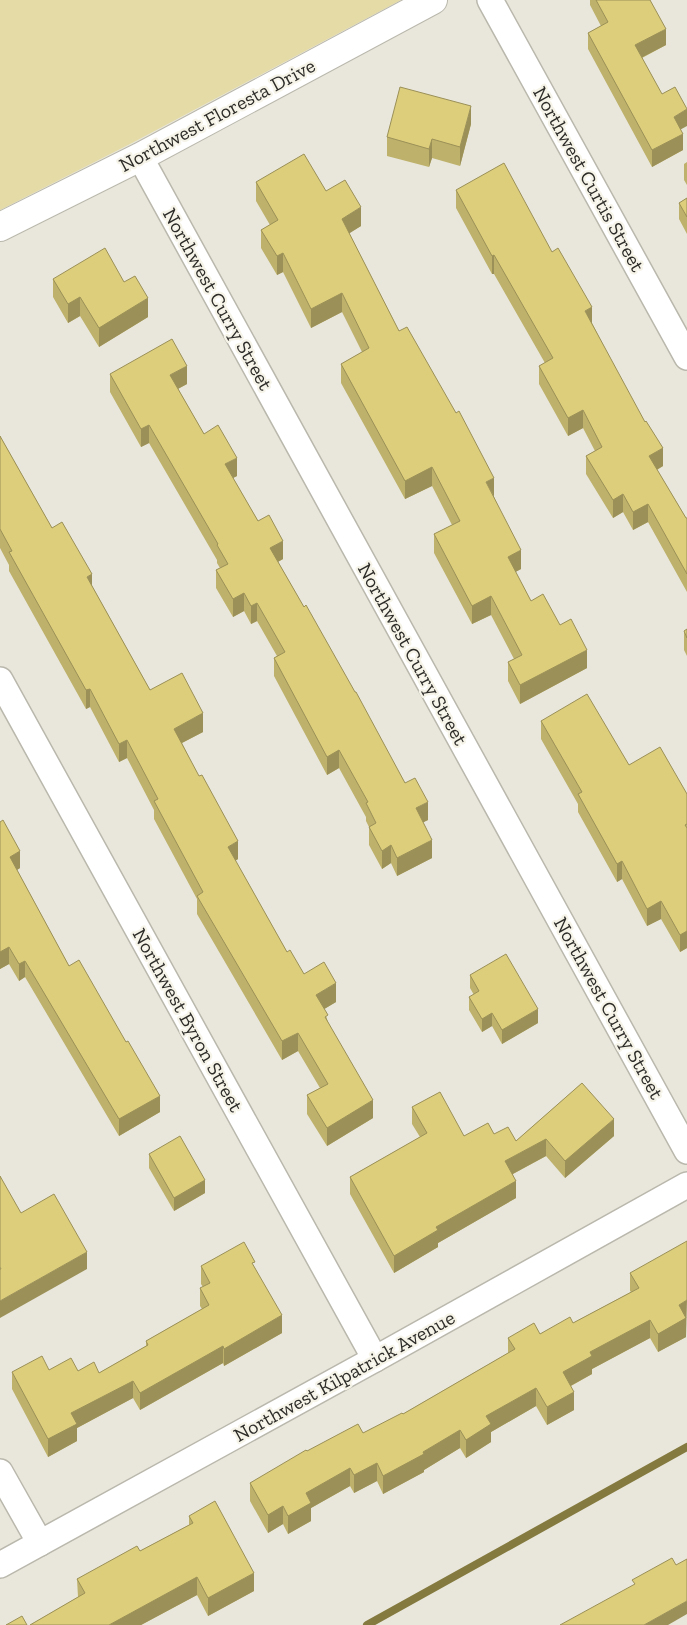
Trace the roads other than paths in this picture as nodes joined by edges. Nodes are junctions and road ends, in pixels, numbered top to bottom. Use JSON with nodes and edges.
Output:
{"nodes":[{"id":1,"x":434,"y":0,"type":"edge"},
{"id":2,"x":490,"y":0,"type":"edge"},
{"id":3,"x":140,"y":157,"type":"junction"},
{"id":4,"x":0,"y":227,"type":"edge"},
{"id":5,"x":687,"y":357,"type":"edge"},
{"id":6,"x":0,"y":680,"type":"edge"},
{"id":7,"x":687,"y":1151,"type":"edge"},
{"id":8,"x":687,"y":1185,"type":"edge"},
{"id":9,"x":375,"y":1359,"type":"junction"},
{"id":10,"x":0,"y":1472,"type":"edge"},
{"id":11,"x":40,"y":1543,"type":"junction"},
{"id":12,"x":0,"y":1565,"type":"edge"}],
"edges":[{"from":1,"to":3,"type":"street","name":"Northwest Floresta Drive"},
{"from":2,"to":5,"type":"street","name":"Northwest Curtis Street"},
{"from":3,"to":4,"type":"street","name":"Northwest Floresta Drive"},
{"from":3,"to":7,"type":"street","name":"Northwest Curry Street"},
{"from":6,"to":9,"type":"street","name":"Northwest Byron Street"},
{"from":8,"to":9,"type":"street","name":"Northwest Kilpatrick Avenue"},
{"from":9,"to":11,"type":"street","name":"Northwest Kilpatrick Avenue"},
{"from":10,"to":11,"type":"street"},
{"from":11,"to":12,"type":"street","name":"Northwest Kilpatrick Avenue"}]}
